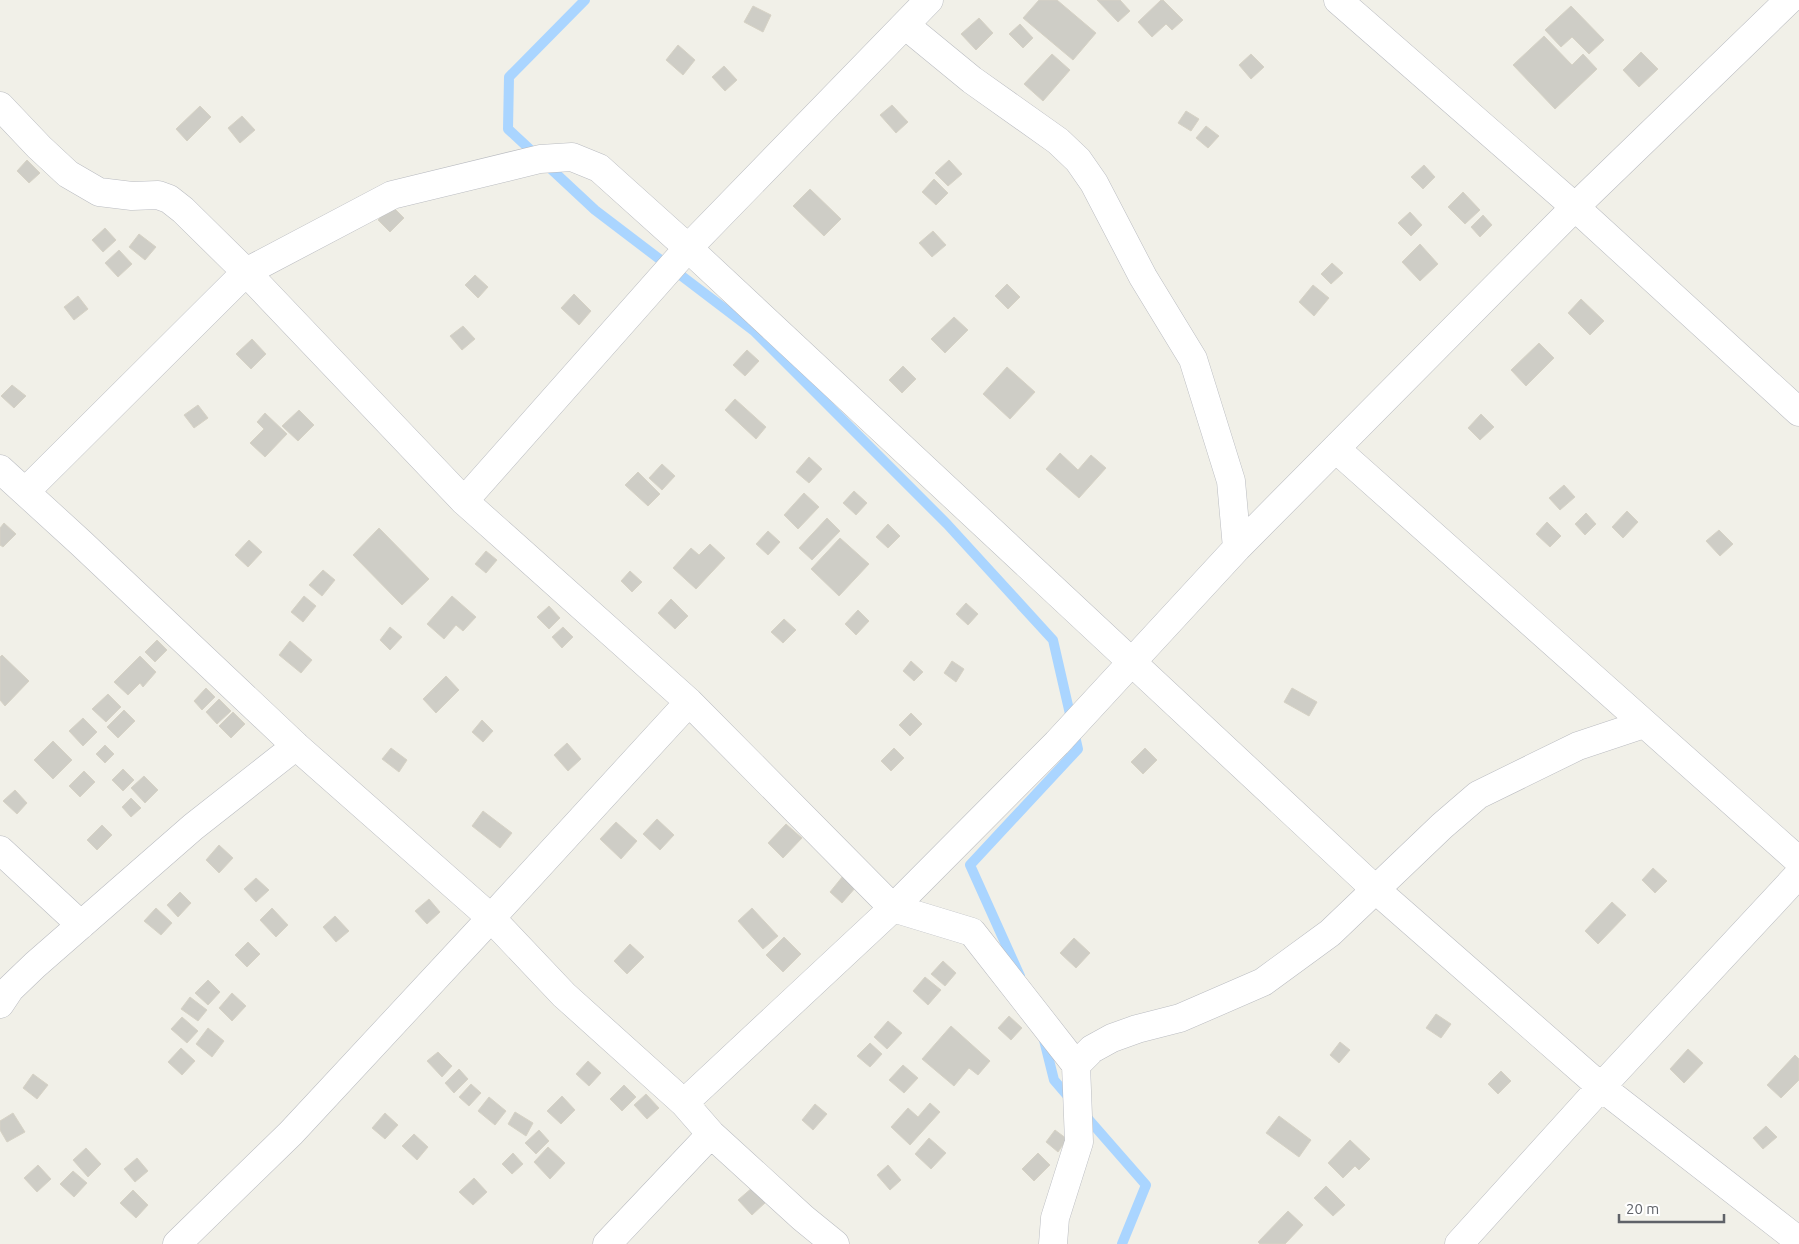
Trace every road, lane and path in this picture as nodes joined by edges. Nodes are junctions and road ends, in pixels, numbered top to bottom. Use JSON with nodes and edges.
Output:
{"nodes":[{"id":1,"x":929,"y":0,"type":"edge"},
{"id":2,"x":1338,"y":0,"type":"edge"},
{"id":3,"x":1789,"y":0,"type":"edge"},
{"id":4,"x":905,"y":25,"type":"junction"},
{"id":5,"x":0,"y":106,"type":"edge"},
{"id":6,"x":1575,"y":207,"type":"junction"},
{"id":7,"x":688,"y":248,"type":"junction"},
{"id":8,"x":246,"y":272,"type":"junction"},
{"id":9,"x":1799,"y":412,"type":"edge"},
{"id":10,"x":1336,"y":449,"type":"junction"},
{"id":11,"x":0,"y":469,"type":"edge"},
{"id":12,"x":26,"y":492,"type":"junction"},
{"id":13,"x":464,"y":501,"type":"junction"},
{"id":14,"x":1237,"y":548,"type":"junction"},
{"id":15,"x":1132,"y":662,"type":"junction"},
{"id":16,"x":689,"y":702,"type":"junction"},
{"id":17,"x":1644,"y":724,"type":"junction"},
{"id":18,"x":296,"y":746,"type":"junction"},
{"id":19,"x":0,"y":850,"type":"edge"},
{"id":20,"x":1799,"y":861,"type":"edge"},
{"id":21,"x":1799,"y":874,"type":"edge"},
{"id":22,"x":1375,"y":889,"type":"junction"},
{"id":23,"x":893,"y":908,"type":"junction"},
{"id":24,"x":492,"y":918,"type":"junction"},
{"id":25,"x":81,"y":925,"type":"junction"},
{"id":26,"x":0,"y":1004,"type":"edge"},
{"id":27,"x":1076,"y":1065,"type":"junction"},
{"id":28,"x":1601,"y":1087,"type":"junction"},
{"id":29,"x":684,"y":1103,"type":"junction"},
{"id":30,"x":712,"y":1134,"type":"junction"},
{"id":31,"x":1799,"y":1241,"type":"edge"},
{"id":32,"x":177,"y":1244,"type":"edge"},
{"id":33,"x":607,"y":1244,"type":"edge"},
{"id":34,"x":835,"y":1244,"type":"edge"},
{"id":35,"x":1053,"y":1244,"type":"edge"},
{"id":36,"x":1459,"y":1244,"type":"edge"}],
"edges":[{"from":1,"to":4,"type":"street"},
{"from":2,"to":6,"type":"street"},
{"from":3,"to":6,"type":"street"},
{"from":4,"to":7,"type":"street"},
{"from":4,"to":14,"type":"street"},
{"from":5,"to":8,"type":"street"},
{"from":6,"to":9,"type":"street"},
{"from":6,"to":10,"type":"street"},
{"from":7,"to":8,"type":"street"},
{"from":7,"to":13,"type":"street"},
{"from":7,"to":15,"type":"street"},
{"from":8,"to":12,"type":"street"},
{"from":8,"to":13,"type":"street"},
{"from":10,"to":14,"type":"street"},
{"from":10,"to":17,"type":"street"},
{"from":11,"to":12,"type":"street"},
{"from":12,"to":18,"type":"street"},
{"from":13,"to":16,"type":"street"},
{"from":14,"to":15,"type":"street"},
{"from":15,"to":22,"type":"street"},
{"from":15,"to":23,"type":"street"},
{"from":16,"to":23,"type":"street"},
{"from":16,"to":24,"type":"street"},
{"from":17,"to":20,"type":"street"},
{"from":17,"to":22,"type":"street"},
{"from":18,"to":24,"type":"street"},
{"from":18,"to":25,"type":"street"},
{"from":19,"to":25,"type":"street"},
{"from":21,"to":28,"type":"street"},
{"from":22,"to":27,"type":"street"},
{"from":22,"to":28,"type":"street"},
{"from":23,"to":27,"type":"street"},
{"from":23,"to":29,"type":"street"},
{"from":24,"to":29,"type":"street"},
{"from":24,"to":32,"type":"street"},
{"from":25,"to":26,"type":"street"},
{"from":27,"to":35,"type":"street"},
{"from":28,"to":31,"type":"street"},
{"from":28,"to":36,"type":"street"},
{"from":29,"to":30,"type":"street"},
{"from":30,"to":33,"type":"street"},
{"from":30,"to":34,"type":"street"}]}
